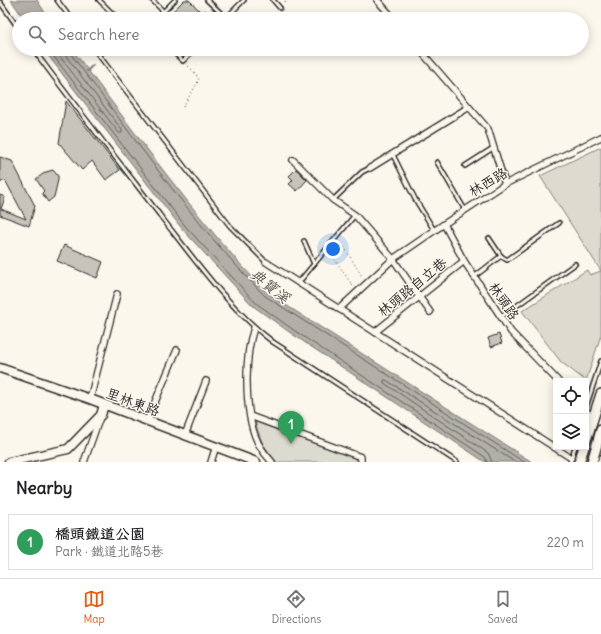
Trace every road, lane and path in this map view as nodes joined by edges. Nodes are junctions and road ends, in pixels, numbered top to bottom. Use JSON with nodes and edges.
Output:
{"nodes":[{"id":1,"x":57,"y":0,"type":"edge"},
{"id":2,"x":99,"y":0,"type":"edge"},
{"id":3,"x":152,"y":0,"type":"edge"},
{"id":4,"x":175,"y":0,"type":"edge"},
{"id":5,"x":207,"y":0,"type":"edge"},
{"id":6,"x":244,"y":0,"type":"edge"},
{"id":7,"x":273,"y":0,"type":"edge"},
{"id":8,"x":377,"y":0,"type":"edge"},
{"id":9,"x":0,"y":2,"type":"edge"},
{"id":10,"x":280,"y":8,"type":"dead end"},
{"id":11,"x":66,"y":12,"type":"edge"},
{"id":12,"x":111,"y":12,"type":"edge"},
{"id":13,"x":164,"y":12,"type":"joint"},
{"id":14,"x":219,"y":12,"type":"edge"},
{"id":15,"x":233,"y":12,"type":"edge"},
{"id":16,"x":388,"y":12,"type":"edge"},
{"id":17,"x":12,"y":19,"type":"edge"},
{"id":18,"x":39,"y":56,"type":"edge"},
{"id":19,"x":99,"y":56,"type":"edge"},
{"id":20,"x":178,"y":56,"type":"edge"},
{"id":21,"x":188,"y":56,"type":"edge"},
{"id":22,"x":425,"y":56,"type":"edge"},
{"id":23,"x":183,"y":61,"type":"junction"},
{"id":24,"x":183,"y":107,"type":"dead end"},
{"id":25,"x":469,"y":107,"type":"junction"},
{"id":26,"x":601,"y":137,"type":"edge"},
{"id":27,"x":493,"y":148,"type":"junction"},
{"id":28,"x":393,"y":154,"type":"junction"},
{"id":29,"x":293,"y":160,"type":"dead end"},
{"id":30,"x":437,"y":162,"type":"dead end"},
{"id":31,"x":465,"y":166,"type":"dead end"},
{"id":32,"x":370,"y":168,"type":"joint"},
{"id":33,"x":505,"y":184,"type":"junction"},
{"id":34,"x":333,"y":200,"type":"junction"},
{"id":35,"x":465,"y":210,"type":"junction"},
{"id":36,"x":356,"y":215,"type":"junction"},
{"id":37,"x":559,"y":223,"type":"dead end"},
{"id":38,"x":444,"y":224,"type":"junction"},
{"id":39,"x":434,"y":231,"type":"junction"},
{"id":40,"x":338,"y":236,"type":"junction"},
{"id":41,"x":489,"y":238,"type":"dead end"},
{"id":42,"x":304,"y":241,"type":"dead end"},
{"id":43,"x":328,"y":248,"type":"junction"},
{"id":44,"x":502,"y":256,"type":"junction"},
{"id":45,"x":393,"y":259,"type":"junction"},
{"id":46,"x":464,"y":261,"type":"junction"},
{"id":47,"x":266,"y":262,"type":"joint"},
{"id":48,"x":314,"y":264,"type":"junction"},
{"id":49,"x":575,"y":264,"type":"dead end"},
{"id":50,"x":474,"y":277,"type":"junction"},
{"id":51,"x":299,"y":282,"type":"junction"},
{"id":52,"x":366,"y":283,"type":"junction"},
{"id":53,"x":356,"y":293,"type":"junction"},
{"id":54,"x":117,"y":294,"type":"dead end"},
{"id":55,"x":419,"y":298,"type":"junction"},
{"id":56,"x":339,"y":309,"type":"junction"},
{"id":57,"x":430,"y":312,"type":"dead end"},
{"id":58,"x":501,"y":317,"type":"junction"},
{"id":59,"x":254,"y":328,"type":"junction"},
{"id":60,"x":375,"y":332,"type":"junction"},
{"id":61,"x":177,"y":350,"type":"dead end"},
{"id":62,"x":601,"y":361,"type":"edge"},
{"id":63,"x":0,"y":368,"type":"edge"},
{"id":64,"x":555,"y":378,"type":"edge"},
{"id":65,"x":206,"y":381,"type":"dead end"},
{"id":66,"x":601,"y":394,"type":"edge"},
{"id":67,"x":589,"y":398,"type":"edge"},
{"id":68,"x":90,"y":399,"type":"junction"},
{"id":69,"x":104,"y":405,"type":"junction"},
{"id":70,"x":589,"y":414,"type":"edge"},
{"id":71,"x":101,"y":415,"type":"junction"},
{"id":72,"x":250,"y":416,"type":"junction"},
{"id":73,"x":593,"y":418,"type":"junction"},
{"id":74,"x":147,"y":420,"type":"junction"},
{"id":75,"x":601,"y":430,"type":"edge"},
{"id":76,"x":589,"y":431,"type":"edge"},
{"id":77,"x":185,"y":435,"type":"junction"},
{"id":78,"x":216,"y":446,"type":"junction"},
{"id":79,"x":574,"y":450,"type":"edge"},
{"id":80,"x":582,"y":450,"type":"edge"},
{"id":81,"x":601,"y":457,"type":"edge"},
{"id":82,"x":574,"y":461,"type":"edge"},
{"id":83,"x":9,"y":462,"type":"edge"},
{"id":84,"x":84,"y":462,"type":"edge"},
{"id":85,"x":211,"y":462,"type":"edge"},
{"id":86,"x":256,"y":462,"type":"edge"},
{"id":87,"x":272,"y":462,"type":"edge"},
{"id":88,"x":361,"y":462,"type":"edge"},
{"id":89,"x":457,"y":462,"type":"edge"},
{"id":90,"x":592,"y":462,"type":"edge"},
{"id":91,"x":599,"y":462,"type":"edge"}],
"edges":[{"from":1,"to":11,"type":"lane"},
{"from":2,"to":12,"type":"lane"},
{"from":3,"to":13,"type":"lane"},
{"from":4,"to":13,"type":"lane"},
{"from":5,"to":14,"type":"lane"},
{"from":6,"to":15,"type":"lane"},
{"from":7,"to":10,"type":"lane"},
{"from":8,"to":16,"type":"street"},
{"from":9,"to":17,"type":"lane"},
{"from":18,"to":59,"type":"lane"},
{"from":19,"to":47,"type":"lane"},
{"from":20,"to":23,"type":"lane"},
{"from":21,"to":23,"type":"lane"},
{"from":22,"to":25,"type":"street"},
{"from":23,"to":24,"type":"path"},
{"from":25,"to":27,"type":"street"},
{"from":25,"to":28,"type":"street"},
{"from":26,"to":33,"type":"street","name":"林西路"},
{"from":27,"to":31,"type":"lane"},
{"from":27,"to":33,"type":"street"},
{"from":28,"to":32,"type":"street"},
{"from":28,"to":39,"type":"lane"},
{"from":29,"to":34,"type":"street"},
{"from":30,"to":35,"type":"lane"},
{"from":32,"to":34,"type":"lane"},
{"from":33,"to":35,"type":"street","name":"林西路"},
{"from":34,"to":36,"type":"street"},
{"from":35,"to":38,"type":"street","name":"林西路"},
{"from":36,"to":40,"type":"lane"},
{"from":36,"to":45,"type":"street"},
{"from":37,"to":44,"type":"lane"},
{"from":38,"to":39,"type":"street","name":"林西路"},
{"from":38,"to":46,"type":"street","name":"林頭路"},
{"from":39,"to":45,"type":"street","name":"林西路"},
{"from":40,"to":43,"type":"lane"},
{"from":40,"to":52,"type":"path"},
{"from":41,"to":44,"type":"lane"},
{"from":42,"to":48,"type":"lane"},
{"from":43,"to":48,"type":"lane"},
{"from":43,"to":53,"type":"path"},
{"from":44,"to":50,"type":"lane"},
{"from":45,"to":52,"type":"street","name":"林西路"},
{"from":45,"to":55,"type":"street"},
{"from":46,"to":50,"type":"street","name":"林頭路"},
{"from":46,"to":55,"type":"street","name":"林頭路自立巷"},
{"from":47,"to":51,"type":"street"},
{"from":48,"to":51,"type":"lane"},
{"from":49,"to":58,"type":"lane"},
{"from":50,"to":58,"type":"street","name":"林頭路"},
{"from":51,"to":56,"type":"street"},
{"from":52,"to":53,"type":"street","name":"林西路"},
{"from":53,"to":56,"type":"street","name":"林西路"},
{"from":54,"to":68,"type":"street"},
{"from":55,"to":57,"type":"street"},
{"from":55,"to":60,"type":"street","name":"林頭路自立巷"},
{"from":56,"to":60,"type":"street"},
{"from":58,"to":64,"type":"street","name":"林頭路"},
{"from":59,"to":72,"type":"street"},
{"from":59,"to":89,"type":"lane"},
{"from":60,"to":82,"type":"street"},
{"from":61,"to":74,"type":"street"},
{"from":62,"to":67,"type":"lane"},
{"from":63,"to":68,"type":"street","name":"里林東路"},
{"from":65,"to":77,"type":"street"},
{"from":66,"to":73,"type":"main road"},
{"from":68,"to":69,"type":"street","name":"里林東路"},
{"from":69,"to":71,"type":"street"},
{"from":69,"to":74,"type":"street","name":"里林東路"},
{"from":70,"to":73,"type":"street"},
{"from":71,"to":83,"type":"street"},
{"from":71,"to":84,"type":"street"},
{"from":72,"to":87,"type":"street"},
{"from":72,"to":88,"type":"street"},
{"from":73,"to":75,"type":"street"},
{"from":73,"to":76,"type":"main road"},
{"from":74,"to":77,"type":"street","name":"里林東路"},
{"from":75,"to":90,"type":"main road"},
{"from":77,"to":78,"type":"street","name":"里林東路"},
{"from":78,"to":85,"type":"street"},
{"from":78,"to":86,"type":"street","name":"里林東路"},
{"from":79,"to":82,"type":"lane"},
{"from":80,"to":82,"type":"main road"},
{"from":81,"to":91,"type":"lane"}]}
